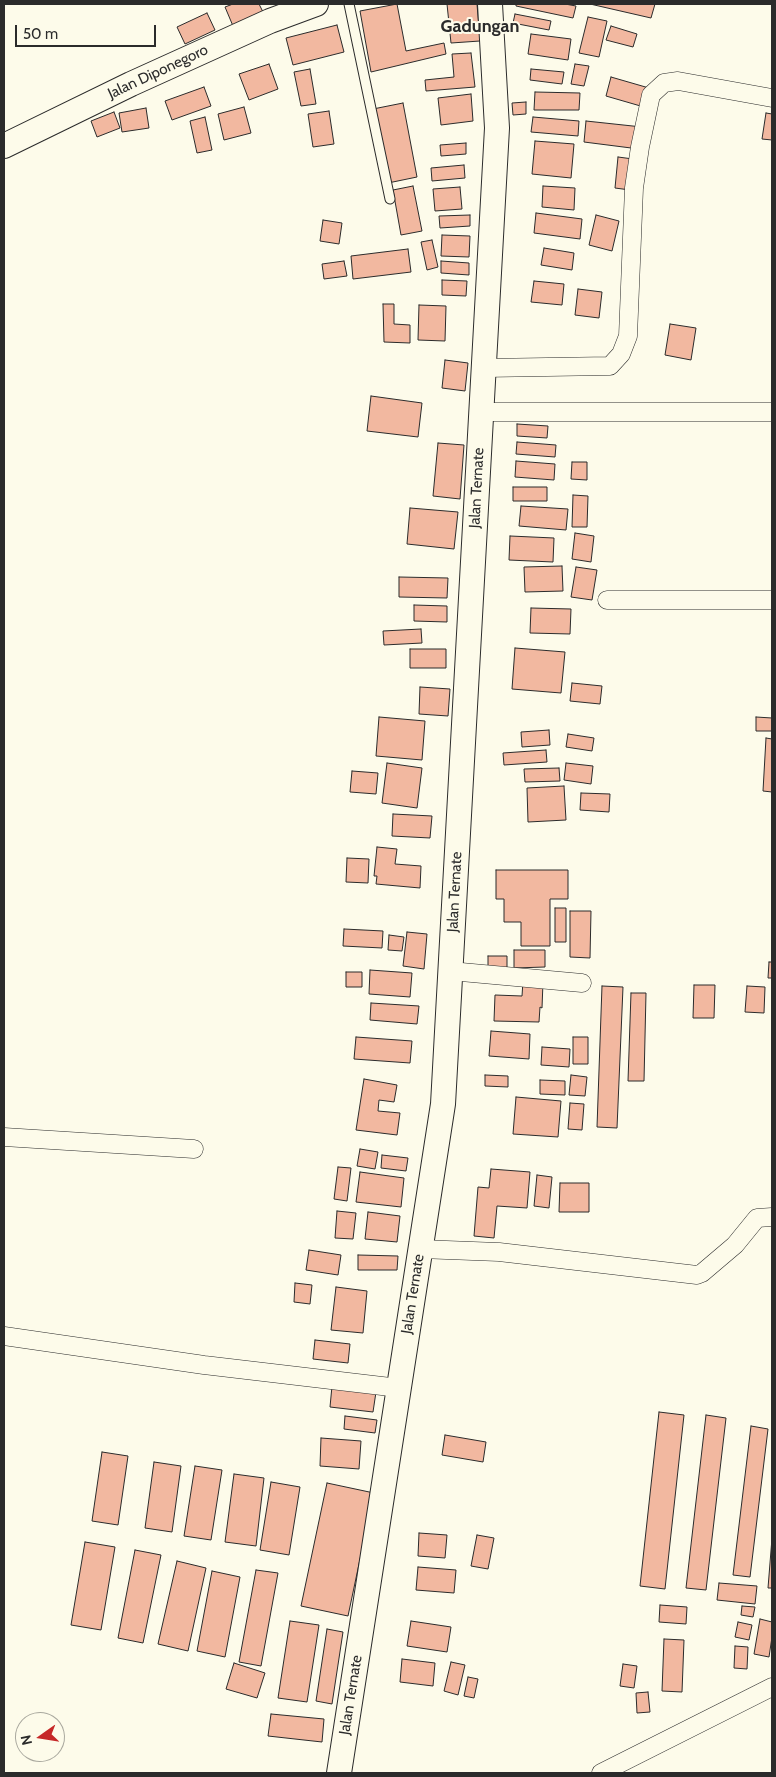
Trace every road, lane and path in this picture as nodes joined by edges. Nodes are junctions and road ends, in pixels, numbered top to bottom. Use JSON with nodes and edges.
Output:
{"nodes":[{"id":1,"x":316,"y":4,"type":"edge"},
{"id":2,"x":349,"y":4,"type":"edge"},
{"id":3,"x":490,"y":4,"type":"edge"},
{"id":4,"x":772,"y":98,"type":"edge"},
{"id":5,"x":4,"y":146,"type":"edge"},
{"id":6,"x":390,"y":199,"type":"dead end"},
{"id":7,"x":484,"y":368,"type":"junction"},
{"id":8,"x":481,"y":412,"type":"junction"},
{"id":9,"x":772,"y":412,"type":"edge"},
{"id":10,"x":607,"y":600,"type":"dead end"},
{"id":11,"x":772,"y":600,"type":"edge"},
{"id":12,"x":450,"y":971,"type":"junction"},
{"id":13,"x":582,"y":983,"type":"dead end"},
{"id":14,"x":4,"y":1137,"type":"edge"},
{"id":15,"x":194,"y":1149,"type":"dead end"},
{"id":16,"x":772,"y":1217,"type":"edge"},
{"id":17,"x":420,"y":1249,"type":"junction"},
{"id":18,"x":4,"y":1336,"type":"edge"},
{"id":19,"x":399,"y":1388,"type":"junction"},
{"id":20,"x":772,"y":1687,"type":"edge"},
{"id":21,"x":634,"y":1765,"type":"edge"},
{"id":22,"x":339,"y":1773,"type":"edge"},
{"id":23,"x":601,"y":1773,"type":"edge"}],
"edges":[{"from":1,"to":5,"type":"street","name":"Jalan Diponegoro"},
{"from":2,"to":6,"type":"lane"},
{"from":3,"to":7,"type":"street","name":"Jalan Ternate"},
{"from":4,"to":7,"type":"street"},
{"from":7,"to":8,"type":"street","name":"Jalan Ternate"},
{"from":8,"to":9,"type":"street"},
{"from":8,"to":12,"type":"street","name":"Jalan Ternate"},
{"from":10,"to":11,"type":"street"},
{"from":12,"to":13,"type":"street"},
{"from":12,"to":17,"type":"street","name":"Jalan Ternate"},
{"from":14,"to":15,"type":"street"},
{"from":16,"to":17,"type":"street"},
{"from":17,"to":19,"type":"street","name":"Jalan Ternate"},
{"from":18,"to":19,"type":"street"},
{"from":19,"to":22,"type":"street","name":"Jalan Ternate"},
{"from":20,"to":21,"type":"street"},
{"from":21,"to":23,"type":"street"}]}
